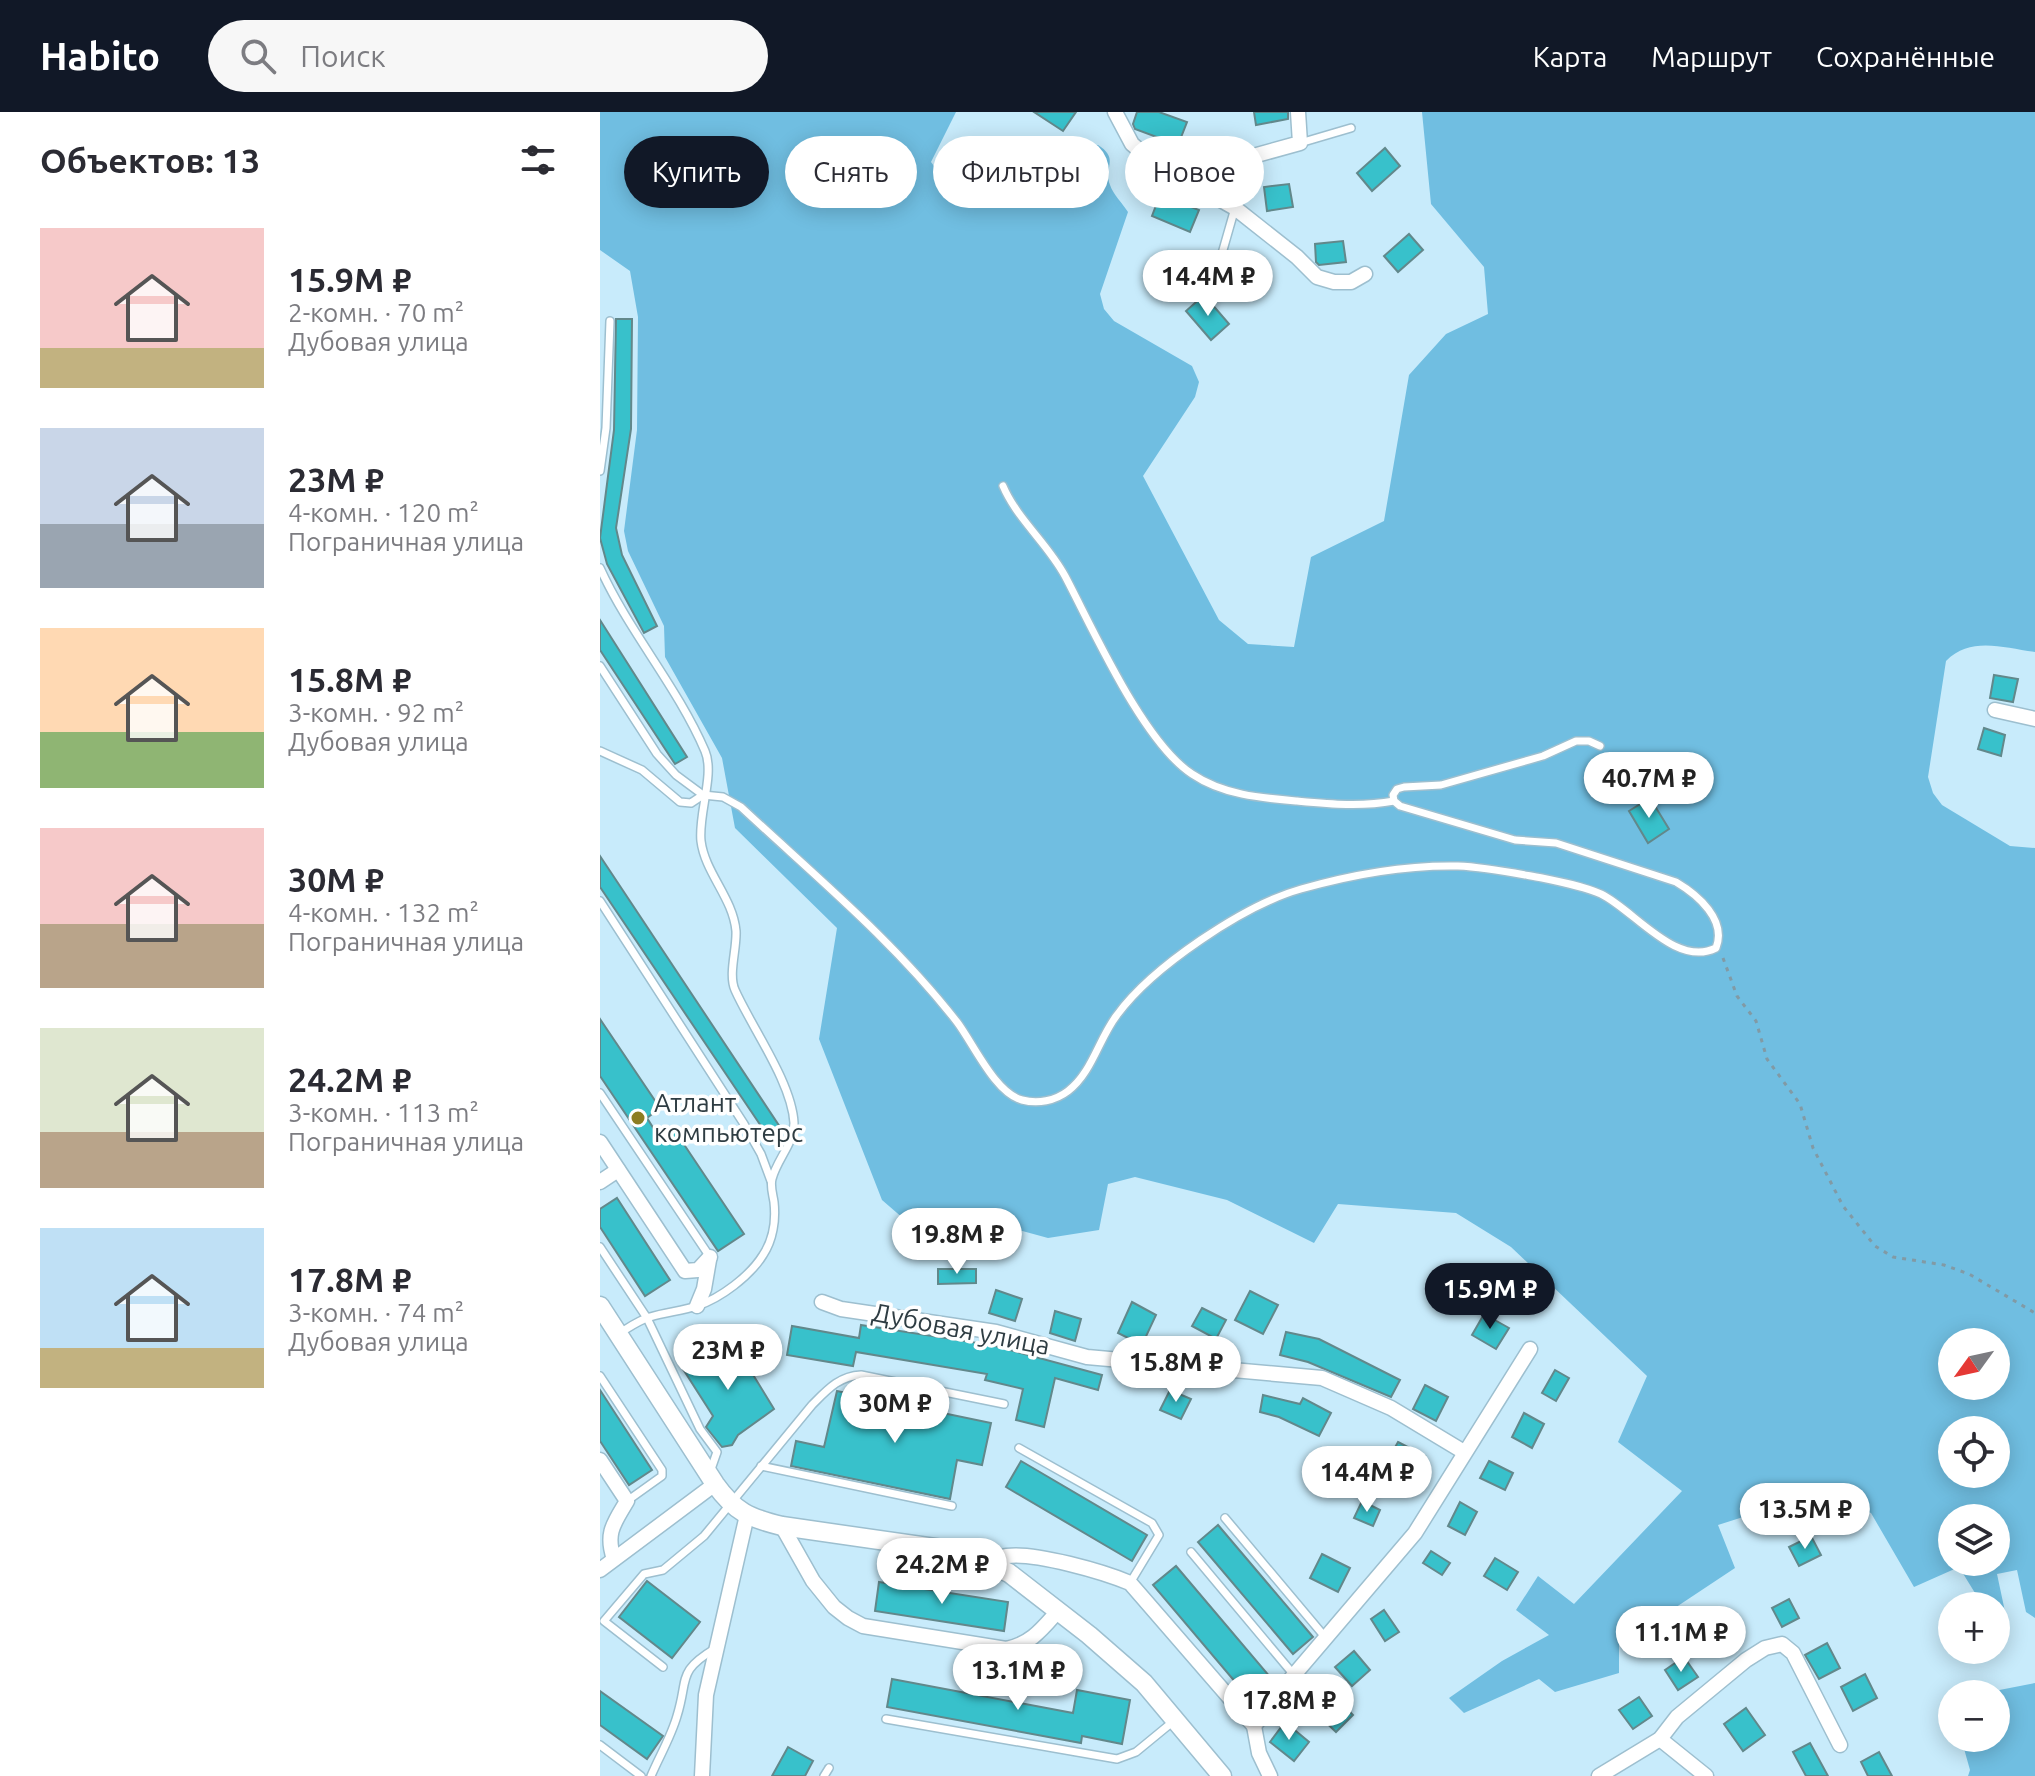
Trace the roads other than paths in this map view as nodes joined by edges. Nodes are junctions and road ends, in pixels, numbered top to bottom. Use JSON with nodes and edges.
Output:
{"nodes":[{"id":1,"x":1115,"y":112,"type":"edge"},
{"id":2,"x":1298,"y":112,"type":"edge"},
{"id":3,"x":1351,"y":128,"type":"dead end"},
{"id":4,"x":1128,"y":136,"type":"edge"},
{"id":5,"x":1300,"y":143,"type":"junction"},
{"id":6,"x":1264,"y":153,"type":"edge"},
{"id":7,"x":1235,"y":208,"type":"joint"},
{"id":8,"x":1217,"y":271,"type":"dead end"},
{"id":9,"x":1365,"y":274,"type":"dead end"},
{"id":10,"x":610,"y":321,"type":"dead end"},
{"id":11,"x":600,"y":471,"type":"edge"},
{"id":12,"x":1003,"y":486,"type":"dead end"},
{"id":13,"x":600,"y":568,"type":"edge"},
{"id":14,"x":600,"y":666,"type":"edge"},
{"id":15,"x":1995,"y":710,"type":"dead end"},
{"id":16,"x":2035,"y":719,"type":"edge"},
{"id":17,"x":1600,"y":746,"type":"dead end"},
{"id":18,"x":600,"y":751,"type":"edge"},
{"id":19,"x":703,"y":795,"type":"junction"},
{"id":20,"x":1394,"y":801,"type":"junction"},
{"id":21,"x":600,"y":901,"type":"edge"},
{"id":22,"x":600,"y":1093,"type":"edge"},
{"id":23,"x":600,"y":1142,"type":"edge"},
{"id":24,"x":618,"y":1170,"type":"junction"},
{"id":25,"x":771,"y":1181,"type":"junction"},
{"id":26,"x":600,"y":1182,"type":"edge"},
{"id":27,"x":600,"y":1247,"type":"edge"},
{"id":28,"x":710,"y":1257,"type":"junction"},
{"id":29,"x":822,"y":1302,"type":"dead end"},
{"id":30,"x":600,"y":1306,"type":"edge"},
{"id":31,"x":697,"y":1306,"type":"junction"},
{"id":32,"x":647,"y":1318,"type":"junction"},
{"id":33,"x":618,"y":1334,"type":"junction"},
{"id":34,"x":1530,"y":1349,"type":"dead end"},
{"id":35,"x":600,"y":1376,"type":"edge"},
{"id":36,"x":1004,"y":1404,"type":"dead end"},
{"id":37,"x":1019,"y":1448,"type":"dead end"},
{"id":38,"x":1464,"y":1452,"type":"junction"},
{"id":39,"x":600,"y":1460,"type":"edge"},
{"id":40,"x":761,"y":1466,"type":"junction"},
{"id":41,"x":712,"y":1480,"type":"junction"},
{"id":42,"x":627,"y":1501,"type":"junction"},
{"id":43,"x":730,"y":1503,"type":"junction"},
{"id":44,"x":952,"y":1506,"type":"dead end"},
{"id":45,"x":747,"y":1515,"type":"junction"},
{"id":46,"x":1225,"y":1518,"type":"dead end"},
{"id":47,"x":782,"y":1526,"type":"junction"},
{"id":48,"x":1191,"y":1552,"type":"dead end"},
{"id":49,"x":614,"y":1559,"type":"junction"},
{"id":50,"x":989,"y":1562,"type":"junction"},
{"id":51,"x":600,"y":1570,"type":"edge"},
{"id":52,"x":1130,"y":1583,"type":"junction"},
{"id":53,"x":1058,"y":1611,"type":"junction"},
{"id":54,"x":602,"y":1624,"type":"edge"},
{"id":55,"x":1327,"y":1639,"type":"junction"},
{"id":56,"x":717,"y":1647,"type":"junction"},
{"id":57,"x":663,"y":1667,"type":"dead end"},
{"id":58,"x":1294,"y":1675,"type":"junction"},
{"id":59,"x":886,"y":1719,"type":"dead end"},
{"id":60,"x":1176,"y":1719,"type":"junction"},
{"id":61,"x":1254,"y":1726,"type":"junction"},
{"id":62,"x":1660,"y":1739,"type":"junction"},
{"id":63,"x":600,"y":1745,"type":"edge"},
{"id":64,"x":1840,"y":1745,"type":"dead end"},
{"id":65,"x":829,"y":1768,"type":"dead end"},
{"id":66,"x":641,"y":1776,"type":"edge"},
{"id":67,"x":651,"y":1776,"type":"edge"},
{"id":68,"x":702,"y":1776,"type":"edge"},
{"id":69,"x":824,"y":1776,"type":"edge"},
{"id":70,"x":1222,"y":1776,"type":"edge"},
{"id":71,"x":1270,"y":1776,"type":"edge"},
{"id":72,"x":1599,"y":1776,"type":"edge"},
{"id":73,"x":1706,"y":1776,"type":"edge"}],
"edges":[{"from":1,"to":4,"type":"street"},
{"from":2,"to":5,"type":"street"},
{"from":3,"to":5,"type":"lane"},
{"from":5,"to":6,"type":"street"},
{"from":7,"to":8,"type":"lane"},
{"from":7,"to":9,"type":"street"},
{"from":10,"to":11,"type":"lane"},
{"from":12,"to":20,"type":"lane"},
{"from":13,"to":19,"type":"lane"},
{"from":14,"to":19,"type":"lane"},
{"from":15,"to":16,"type":"street"},
{"from":17,"to":20,"type":"lane"},
{"from":18,"to":19,"type":"lane"},
{"from":19,"to":20,"type":"lane"},
{"from":19,"to":25,"type":"lane"},
{"from":21,"to":25,"type":"lane"},
{"from":22,"to":28,"type":"lane"},
{"from":23,"to":24,"type":"street"},
{"from":24,"to":26,"type":"street"},
{"from":24,"to":28,"type":"street"},
{"from":25,"to":31,"type":"lane"},
{"from":27,"to":32,"type":"lane"},
{"from":28,"to":31,"type":"street"},
{"from":29,"to":38,"type":"street","name":"Дубовая улица"},
{"from":30,"to":33,"type":"main road"},
{"from":31,"to":32,"type":"lane"},
{"from":32,"to":33,"type":"lane"},
{"from":32,"to":41,"type":"lane"},
{"from":33,"to":41,"type":"main road"},
{"from":34,"to":38,"type":"street"},
{"from":35,"to":42,"type":"lane"},
{"from":36,"to":40,"type":"lane"},
{"from":37,"to":52,"type":"lane"},
{"from":38,"to":55,"type":"street"},
{"from":39,"to":42,"type":"street"},
{"from":40,"to":43,"type":"lane"},
{"from":40,"to":44,"type":"lane"},
{"from":41,"to":43,"type":"main road"},
{"from":41,"to":49,"type":"street"},
{"from":42,"to":49,"type":"street"},
{"from":43,"to":45,"type":"main road"},
{"from":43,"to":54,"type":"lane"},
{"from":45,"to":47,"type":"main road"},
{"from":45,"to":56,"type":"street"},
{"from":46,"to":55,"type":"lane"},
{"from":47,"to":50,"type":"main road"},
{"from":47,"to":53,"type":"street"},
{"from":48,"to":58,"type":"lane"},
{"from":49,"to":51,"type":"street"},
{"from":50,"to":52,"type":"street"},
{"from":50,"to":53,"type":"main road"},
{"from":52,"to":61,"type":"street"},
{"from":53,"to":60,"type":"main road"},
{"from":54,"to":57,"type":"lane"},
{"from":55,"to":58,"type":"street"},
{"from":56,"to":67,"type":"lane"},
{"from":56,"to":68,"type":"street"},
{"from":58,"to":61,"type":"street"},
{"from":59,"to":60,"type":"lane"},
{"from":60,"to":70,"type":"main road"},
{"from":61,"to":71,"type":"street"},
{"from":62,"to":64,"type":"street"},
{"from":62,"to":72,"type":"street"},
{"from":62,"to":73,"type":"street"},
{"from":63,"to":66,"type":"lane"},
{"from":65,"to":69,"type":"lane"}]}
